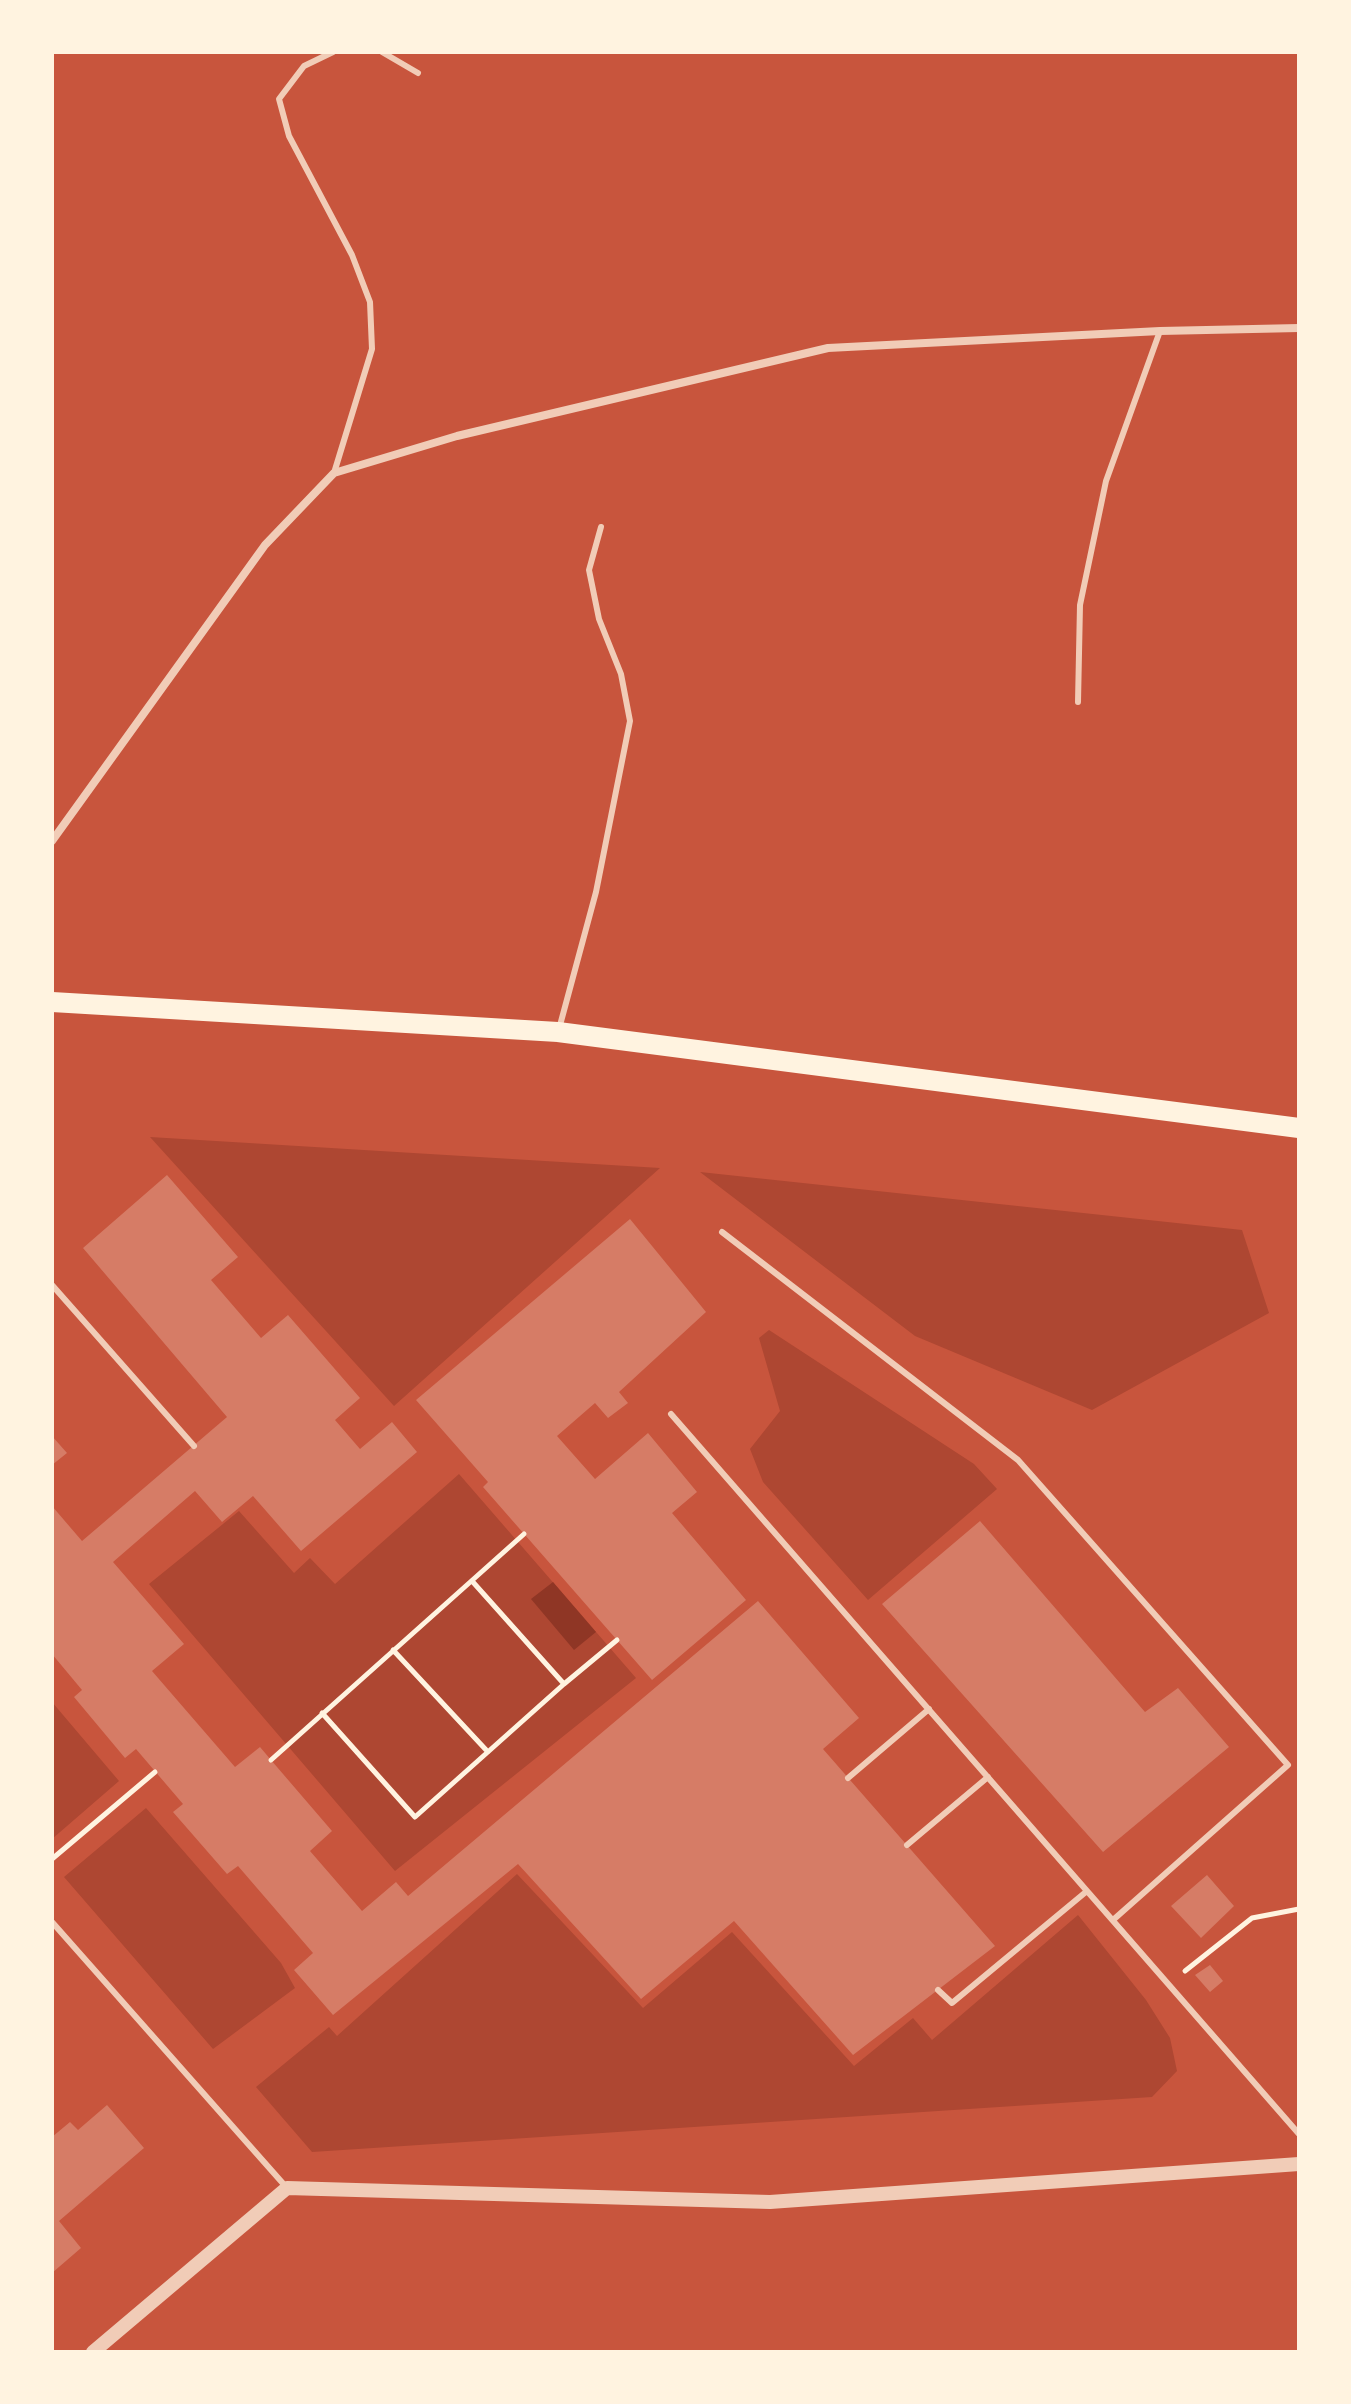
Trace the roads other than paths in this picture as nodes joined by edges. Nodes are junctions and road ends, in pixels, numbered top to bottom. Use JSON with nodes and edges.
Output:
{"nodes":[{"id":1,"x":333,"y":52,"type":"edge"},
{"id":2,"x":382,"y":52,"type":"edge"},
{"id":3,"x":418,"y":73,"type":"dead end"},
{"id":4,"x":1299,"y":328,"type":"edge"},
{"id":5,"x":1160,"y":331,"type":"junction"},
{"id":6,"x":334,"y":473,"type":"junction"},
{"id":7,"x":601,"y":527,"type":"dead end"},
{"id":8,"x":1078,"y":702,"type":"dead end"},
{"id":9,"x":52,"y":841,"type":"edge"},
{"id":10,"x":52,"y":1002,"type":"edge"},
{"id":11,"x":558,"y":1032,"type":"junction"},
{"id":12,"x":1299,"y":1128,"type":"edge"},
{"id":13,"x":722,"y":1232,"type":"dead end"},
{"id":14,"x":52,"y":1285,"type":"edge"},
{"id":15,"x":671,"y":1414,"type":"dead end"},
{"id":16,"x":194,"y":1446,"type":"dead end"},
{"id":17,"x":929,"y":1709,"type":"junction"},
{"id":18,"x":988,"y":1777,"type":"junction"},
{"id":19,"x":848,"y":1778,"type":"dead end"},
{"id":20,"x":907,"y":1845,"type":"dead end"},
{"id":21,"x":1087,"y":1891,"type":"junction"},
{"id":22,"x":1113,"y":1920,"type":"junction"},
{"id":23,"x":52,"y":1922,"type":"edge"},
{"id":24,"x":938,"y":1990,"type":"dead end"},
{"id":25,"x":1299,"y":2134,"type":"edge"},
{"id":26,"x":1299,"y":2164,"type":"edge"},
{"id":27,"x":287,"y":2188,"type":"junction"},
{"id":28,"x":93,"y":2352,"type":"edge"}],
"edges":[{"from":1,"to":6,"type":"lane"},
{"from":2,"to":3,"type":"lane"},
{"from":4,"to":5,"type":"street"},
{"from":5,"to":6,"type":"street"},
{"from":5,"to":8,"type":"lane"},
{"from":6,"to":9,"type":"street"},
{"from":7,"to":11,"type":"lane"},
{"from":10,"to":11,"type":"main road"},
{"from":11,"to":12,"type":"main road"},
{"from":13,"to":22,"type":"lane"},
{"from":14,"to":16,"type":"lane"},
{"from":15,"to":17,"type":"lane"},
{"from":17,"to":18,"type":"lane"},
{"from":17,"to":19,"type":"lane"},
{"from":18,"to":20,"type":"lane"},
{"from":18,"to":21,"type":"lane"},
{"from":21,"to":22,"type":"lane"},
{"from":21,"to":24,"type":"lane"},
{"from":22,"to":25,"type":"lane"},
{"from":23,"to":27,"type":"lane"},
{"from":26,"to":27,"type":"street"},
{"from":27,"to":28,"type":"street"}]}
